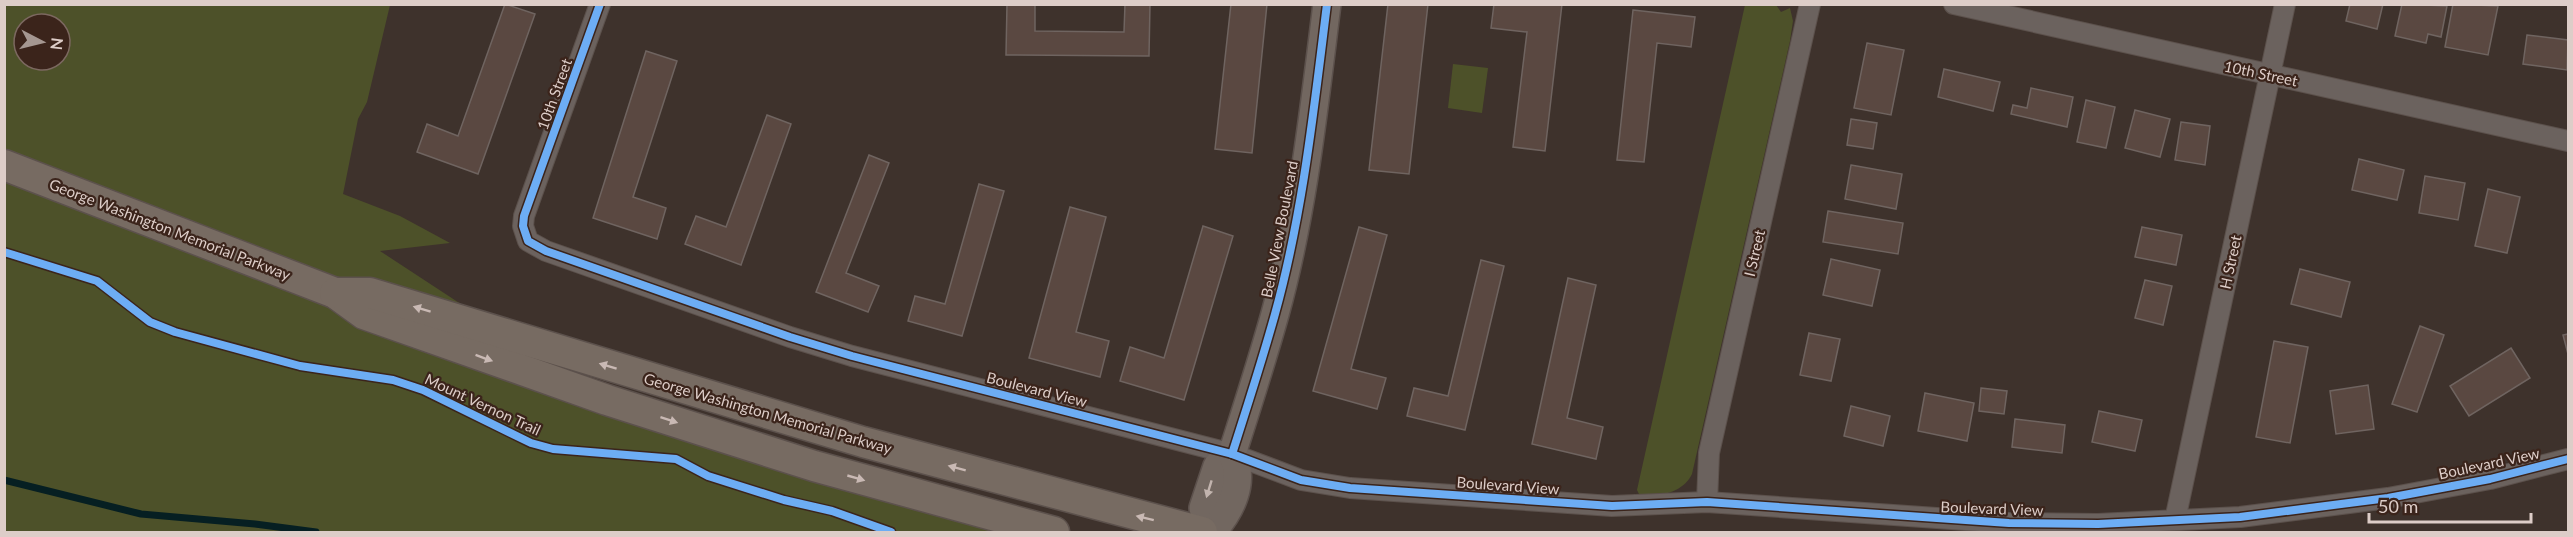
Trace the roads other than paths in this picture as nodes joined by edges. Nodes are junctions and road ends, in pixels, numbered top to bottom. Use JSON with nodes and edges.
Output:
{"nodes":[{"id":1,"x":600,"y":4,"type":"edge"},
{"id":2,"x":1327,"y":4,"type":"edge"},
{"id":3,"x":1810,"y":4,"type":"edge"},
{"id":4,"x":1954,"y":4,"type":"edge"},
{"id":5,"x":2285,"y":4,"type":"edge"},
{"id":6,"x":2269,"y":75,"type":"junction"},
{"id":7,"x":2568,"y":141,"type":"edge"},
{"id":8,"x":4,"y":165,"type":"edge"},
{"id":9,"x":533,"y":192,"type":"joint"},
{"id":10,"x":336,"y":293,"type":"junction"},
{"id":11,"x":1232,"y":453,"type":"junction"},
{"id":12,"x":2568,"y":459,"type":"edge"},
{"id":13,"x":1707,"y":502,"type":"junction"},
{"id":14,"x":2175,"y":520,"type":"junction"},
{"id":15,"x":1054,"y":532,"type":"edge"},
{"id":16,"x":1202,"y":532,"type":"edge"},
{"id":17,"x":1211,"y":532,"type":"edge"}],
"edges":[{"from":1,"to":9,"type":"street","name":"10th Street"},
{"from":2,"to":11,"type":"main road","name":"Belle View Boulevard"},
{"from":3,"to":13,"type":"street","name":"I Street"},
{"from":4,"to":6,"type":"street","name":"10th Street"},
{"from":5,"to":6,"type":"street","name":"H Street"},
{"from":6,"to":7,"type":"street","name":"10th Street"},
{"from":6,"to":14,"type":"street","name":"H Street"},
{"from":8,"to":10,"type":"main road","name":"George Washington Memorial Parkway"},
{"from":9,"to":11,"type":"street","name":"Boulevard View"},
{"from":10,"to":15,"type":"main road","name":"George Washington Memorial Parkway","one_way":true},
{"from":16,"to":10,"type":"main road","name":"George Washington Memorial Parkway","one_way":true},
{"from":11,"to":13,"type":"street","name":"Boulevard View"},
{"from":11,"to":17,"type":"main road","name":"Belle View Boulevard"},
{"from":12,"to":14,"type":"street","name":"Boulevard View"},
{"from":13,"to":14,"type":"street","name":"Boulevard View"}]}
